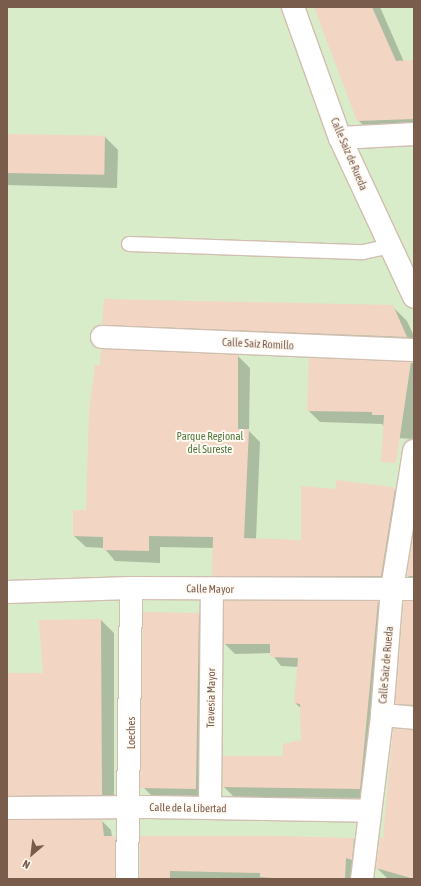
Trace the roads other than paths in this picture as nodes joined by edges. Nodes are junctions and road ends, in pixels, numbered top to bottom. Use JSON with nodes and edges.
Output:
{"nodes":[{"id":1,"x":293,"y":7,"type":"edge"},
{"id":2,"x":414,"y":134,"type":"edge"},
{"id":3,"x":340,"y":138,"type":"junction"},
{"id":4,"x":129,"y":244,"type":"dead end"},
{"id":5,"x":390,"y":246,"type":"junction"},
{"id":6,"x":414,"y":297,"type":"edge"},
{"id":7,"x":102,"y":337,"type":"dead end"},
{"id":8,"x":414,"y":350,"type":"edge"},
{"id":9,"x":414,"y":451,"type":"edge"},
{"id":10,"x":131,"y":588,"type":"junction"},
{"id":11,"x":212,"y":589,"type":"junction"},
{"id":12,"x":392,"y":589,"type":"junction"},
{"id":13,"x":414,"y":589,"type":"edge"},
{"id":14,"x":7,"y":592,"type":"edge"},
{"id":15,"x":382,"y":715,"type":"junction"},
{"id":16,"x":414,"y":718,"type":"edge"},
{"id":17,"x":130,"y":807,"type":"junction"},
{"id":18,"x":7,"y":808,"type":"edge"},
{"id":19,"x":210,"y":808,"type":"junction"},
{"id":20,"x":369,"y":811,"type":"junction"},
{"id":21,"x":366,"y":878,"type":"edge"},
{"id":22,"x":127,"y":879,"type":"edge"}],
"edges":[{"from":1,"to":3,"type":"street","name":"Calle Saiz de Rueda"},
{"from":2,"to":3,"type":"street"},
{"from":3,"to":5,"type":"street","name":"Calle Saiz de Rueda"},
{"from":4,"to":5,"type":"lane"},
{"from":5,"to":6,"type":"street","name":"Calle Saiz de Rueda"},
{"from":7,"to":8,"type":"street","name":"Calle Saiz Romillo"},
{"from":9,"to":12,"type":"street","name":"Calle Saiz de Rueda"},
{"from":10,"to":11,"type":"street","name":"Calle Mayor"},
{"from":10,"to":14,"type":"street","name":"Calle Mayor"},
{"from":10,"to":17,"type":"street","name":"Loeches"},
{"from":11,"to":12,"type":"street","name":"Calle Mayor"},
{"from":11,"to":19,"type":"street","name":"Travesía Mayor"},
{"from":12,"to":13,"type":"street","name":"Calle Mayor"},
{"from":12,"to":15,"type":"street","name":"Calle Saiz de Rueda"},
{"from":15,"to":16,"type":"street"},
{"from":15,"to":20,"type":"street","name":"Calle Saiz de Rueda"},
{"from":17,"to":18,"type":"street","name":"Calle de la Libertad"},
{"from":17,"to":19,"type":"street","name":"Calle de la Libertad"},
{"from":17,"to":22,"type":"street","name":"Loeches"},
{"from":19,"to":20,"type":"street","name":"Calle de la Libertad"},
{"from":20,"to":21,"type":"street","name":"Calle Saiz de Rueda"}]}
